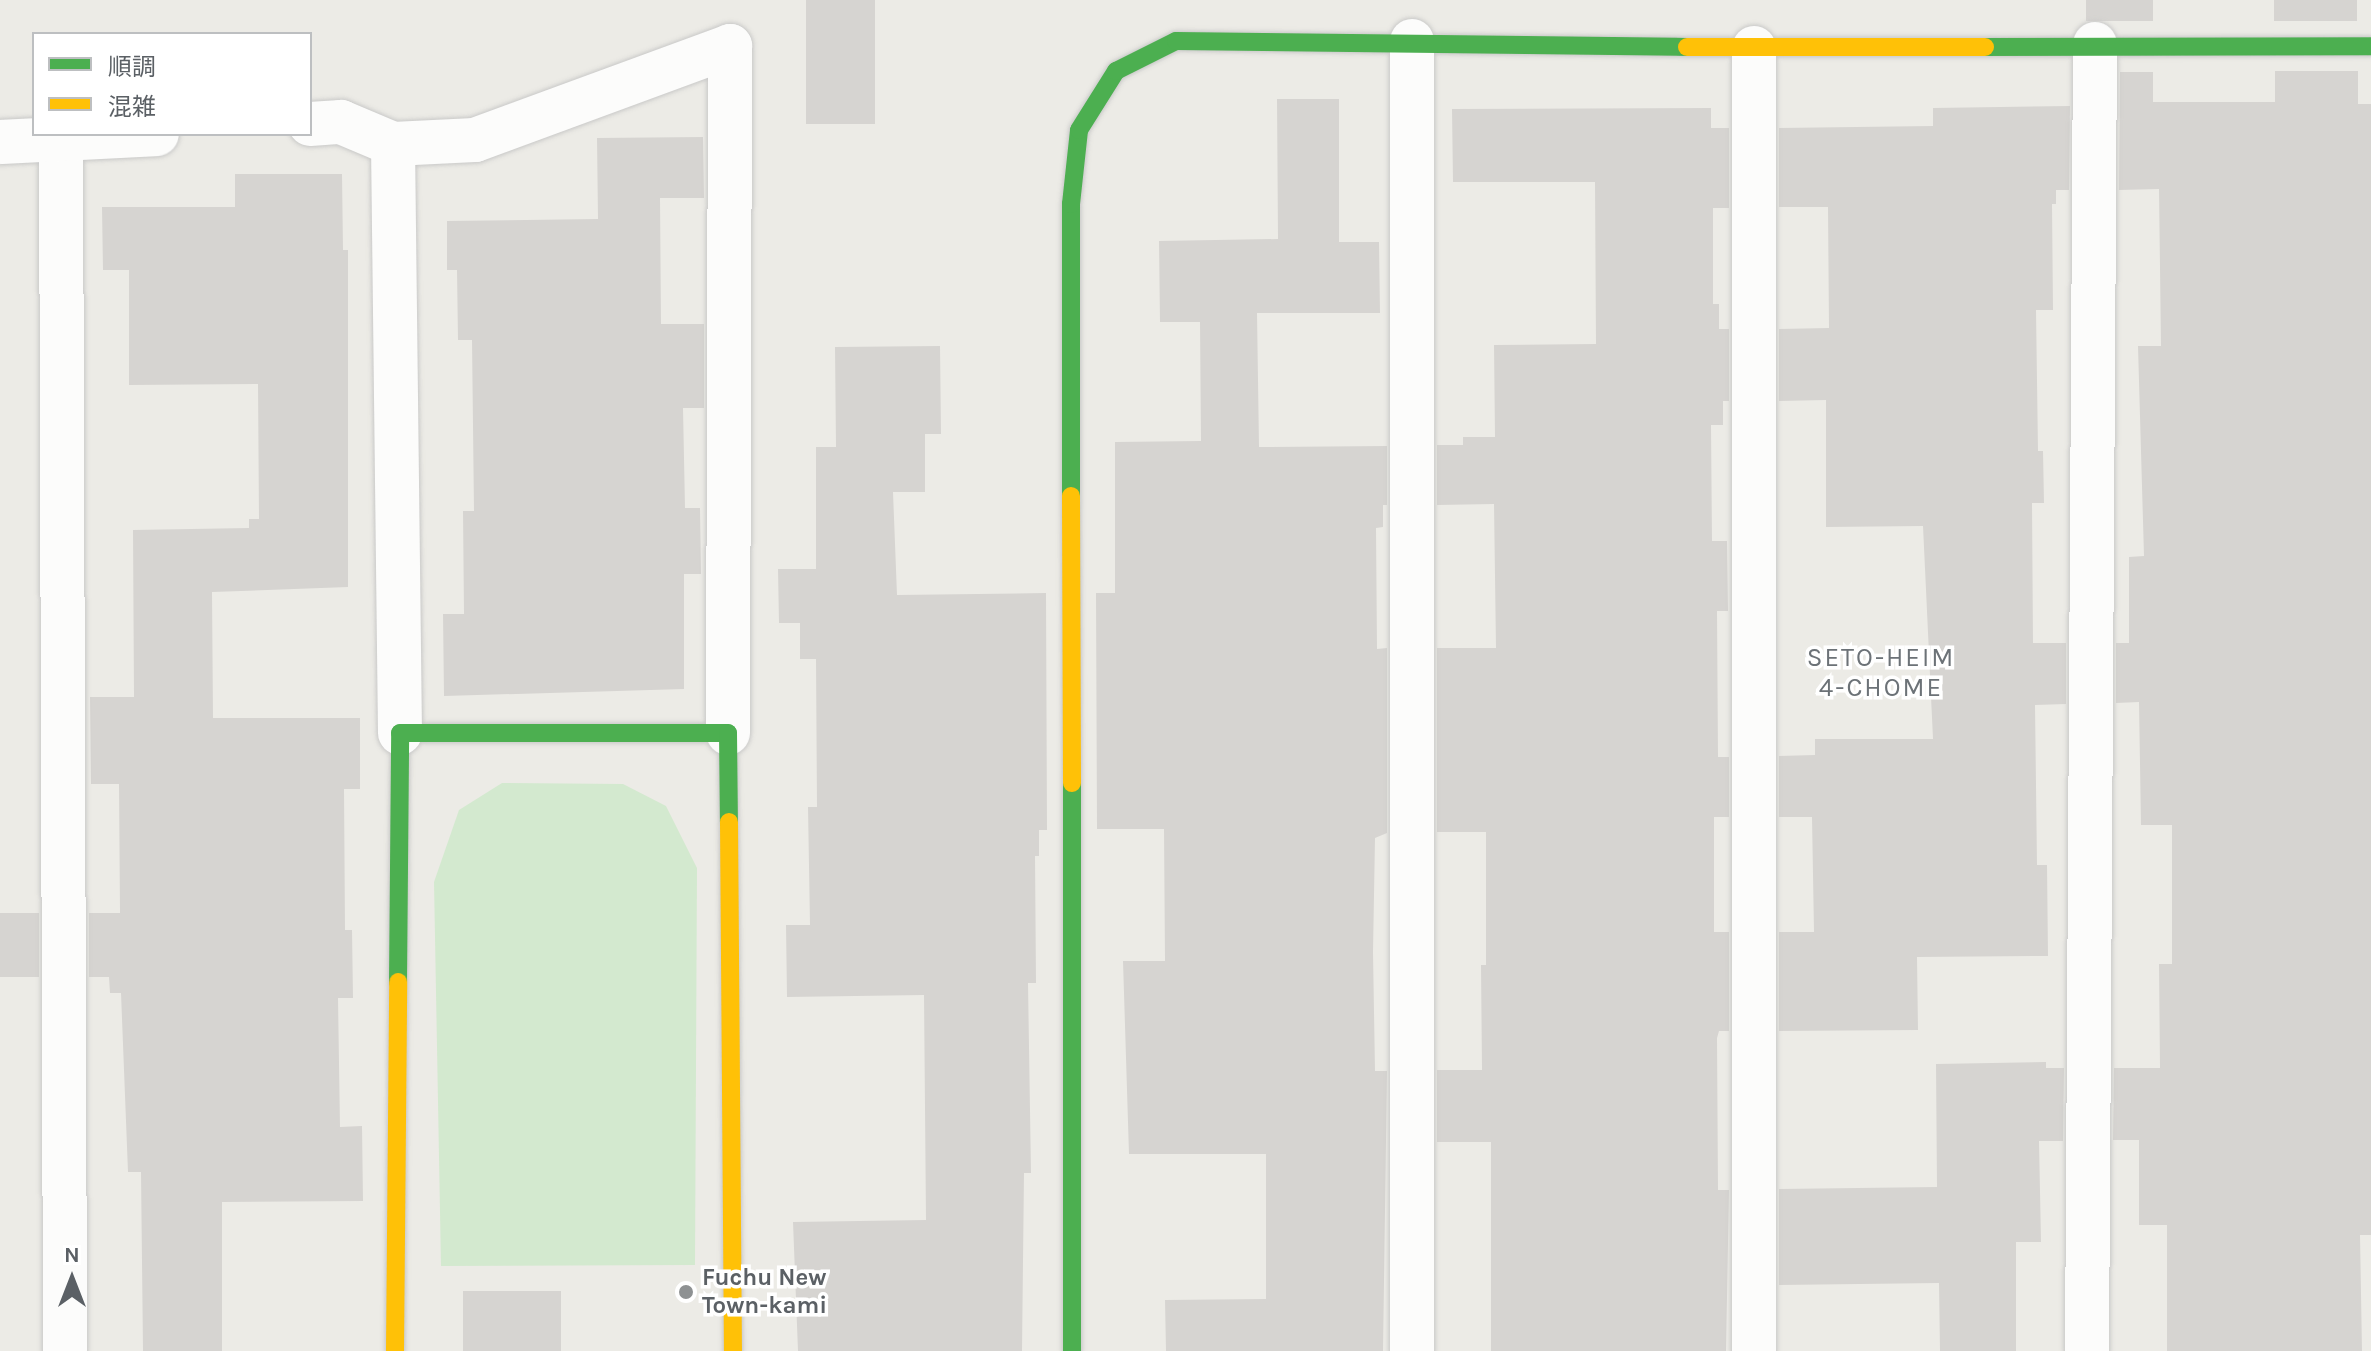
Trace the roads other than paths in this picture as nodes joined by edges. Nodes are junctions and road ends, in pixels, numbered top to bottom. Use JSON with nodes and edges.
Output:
{"nodes":[{"id":1,"x":1412,"y":41,"type":"junction"},
{"id":2,"x":2095,"y":44,"type":"junction"},
{"id":3,"x":2371,"y":46,"type":"edge"},
{"id":4,"x":1754,"y":48,"type":"junction"},
{"id":5,"x":312,"y":124,"type":"edge"},
{"id":6,"x":125,"y":136,"type":"edge"},
{"id":7,"x":61,"y":140,"type":"junction"},
{"id":8,"x":0,"y":142,"type":"edge"},
{"id":9,"x":393,"y":144,"type":"junction"},
{"id":10,"x":400,"y":733,"type":"junction"},
{"id":11,"x":728,"y":733,"type":"junction"},
{"id":12,"x":65,"y":1351,"type":"edge"},
{"id":13,"x":395,"y":1351,"type":"edge"},
{"id":14,"x":733,"y":1351,"type":"edge"},
{"id":15,"x":1072,"y":1351,"type":"edge"},
{"id":16,"x":1412,"y":1351,"type":"edge"},
{"id":17,"x":1754,"y":1351,"type":"edge"},
{"id":18,"x":2087,"y":1351,"type":"edge"}],
"edges":[{"from":1,"to":4,"type":"street"},
{"from":1,"to":15,"type":"street"},
{"from":1,"to":16,"type":"street"},
{"from":2,"to":3,"type":"street"},
{"from":2,"to":4,"type":"street"},
{"from":2,"to":18,"type":"street"},
{"from":4,"to":17,"type":"street"},
{"from":5,"to":9,"type":"street"},
{"from":6,"to":7,"type":"street"},
{"from":7,"to":8,"type":"street"},
{"from":7,"to":12,"type":"street"},
{"from":9,"to":10,"type":"street"},
{"from":9,"to":11,"type":"street"},
{"from":10,"to":11,"type":"street"},
{"from":10,"to":13,"type":"street"},
{"from":11,"to":14,"type":"street"}]}
